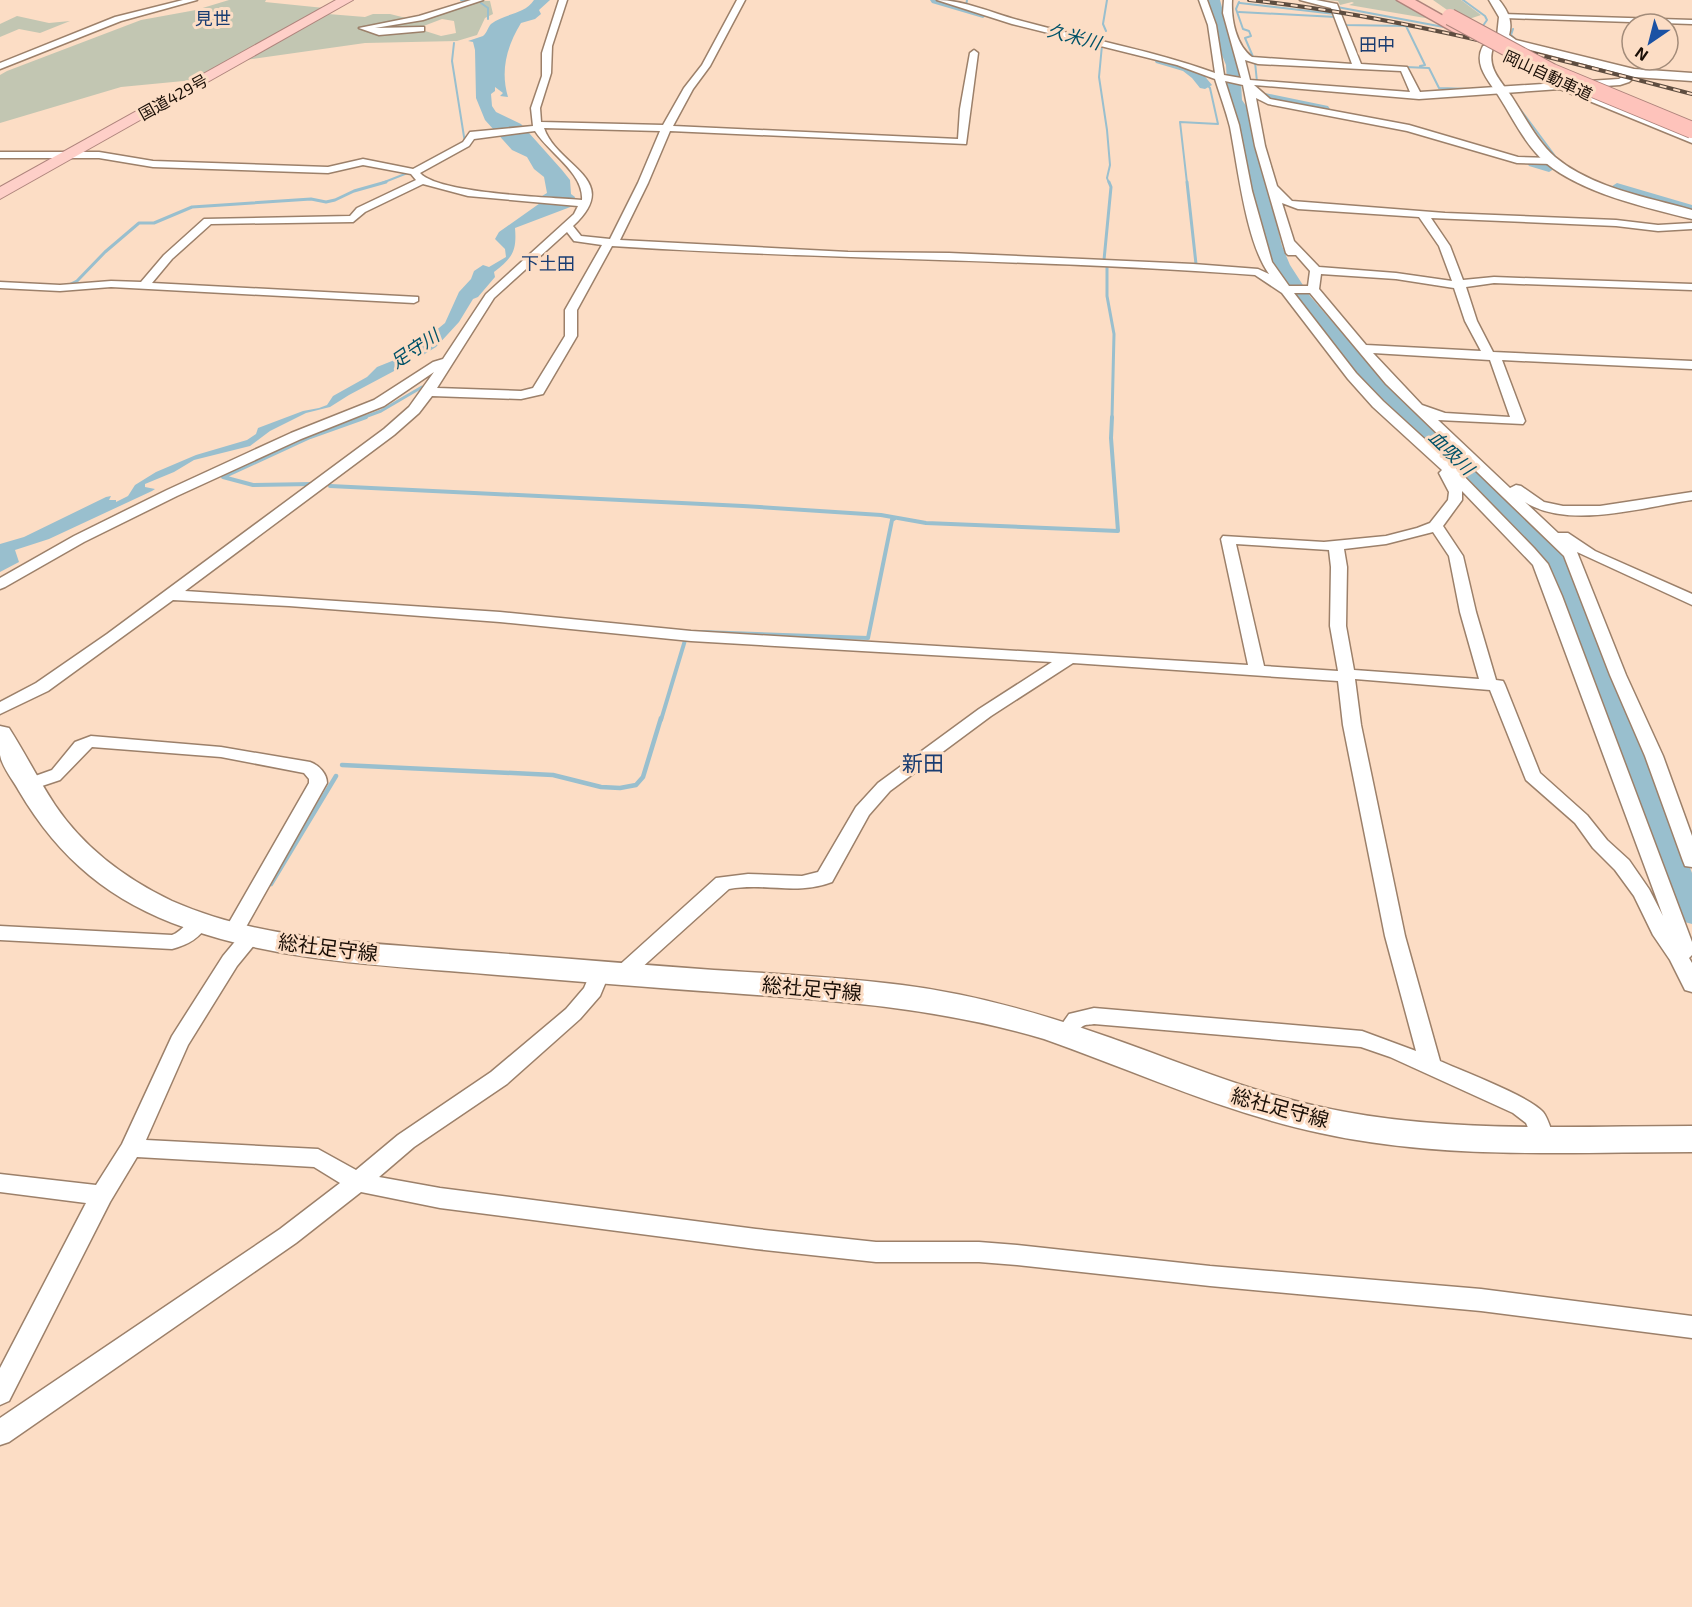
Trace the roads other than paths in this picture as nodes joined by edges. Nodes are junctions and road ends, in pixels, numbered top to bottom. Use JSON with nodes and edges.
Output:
{"nodes":[{"id":1,"x":193,"y":0,"type":"edge"},
{"id":2,"x":346,"y":0,"type":"edge"},
{"id":3,"x":479,"y":0,"type":"edge"},
{"id":4,"x":563,"y":0,"type":"edge"},
{"id":5,"x":741,"y":0,"type":"edge"},
{"id":6,"x":941,"y":0,"type":"edge"},
{"id":7,"x":1203,"y":0,"type":"edge"},
{"id":8,"x":1228,"y":0,"type":"edge"},
{"id":9,"x":1304,"y":0,"type":"edge"},
{"id":10,"x":1404,"y":0,"type":"edge"},
{"id":11,"x":1412,"y":0,"type":"edge"},
{"id":12,"x":1423,"y":0,"type":"edge"},
{"id":13,"x":1480,"y":0,"type":"edge"},
{"id":14,"x":1494,"y":0,"type":"edge"},
{"id":15,"x":969,"y":4,"type":"edge"},
{"id":16,"x":1505,"y":16,"type":"junction"},
{"id":17,"x":1441,"y":17,"type":"junction"},
{"id":18,"x":1692,"y":22,"type":"edge"},
{"id":19,"x":421,"y":29,"type":"dead end"},
{"id":20,"x":1237,"y":50,"type":"junction"},
{"id":21,"x":974,"y":53,"type":"dead end"},
{"id":22,"x":1252,"y":60,"type":"junction"},
{"id":23,"x":0,"y":66,"type":"edge"},
{"id":24,"x":1634,"y":74,"type":"junction"},
{"id":25,"x":1358,"y":76,"type":"junction"},
{"id":26,"x":1222,"y":77,"type":"junction"},
{"id":27,"x":1692,"y":77,"type":"edge"},
{"id":28,"x":1243,"y":79,"type":"junction"},
{"id":29,"x":1590,"y":84,"type":"junction"},
{"id":30,"x":1561,"y":87,"type":"junction"},
{"id":31,"x":1501,"y":91,"type":"junction"},
{"id":32,"x":1419,"y":96,"type":"junction"},
{"id":33,"x":537,"y":128,"type":"junction"},
{"id":34,"x":1692,"y":128,"type":"edge"},
{"id":35,"x":664,"y":129,"type":"junction"},
{"id":36,"x":1692,"y":138,"type":"edge"},
{"id":37,"x":0,"y":155,"type":"edge"},
{"id":38,"x":68,"y":156,"type":"junction"},
{"id":39,"x":1552,"y":161,"type":"junction"},
{"id":40,"x":412,"y":172,"type":"junction"},
{"id":41,"x":422,"y":181,"type":"junction"},
{"id":42,"x":1271,"y":186,"type":"junction"},
{"id":43,"x":0,"y":194,"type":"edge"},
{"id":44,"x":584,"y":204,"type":"junction"},
{"id":45,"x":1422,"y":214,"type":"junction"},
{"id":46,"x":1692,"y":215,"type":"edge"},
{"id":47,"x":567,"y":226,"type":"junction"},
{"id":48,"x":1692,"y":226,"type":"edge"},
{"id":49,"x":608,"y":242,"type":"junction"},
{"id":50,"x":1289,"y":242,"type":"junction"},
{"id":51,"x":1316,"y":270,"type":"junction"},
{"id":52,"x":0,"y":285,"type":"edge"},
{"id":53,"x":1459,"y":285,"type":"junction"},
{"id":54,"x":144,"y":286,"type":"junction"},
{"id":55,"x":1692,"y":287,"type":"edge"},
{"id":56,"x":1312,"y":288,"type":"junction"},
{"id":57,"x":1288,"y":290,"type":"junction"},
{"id":58,"x":414,"y":299,"type":"dead end"},
{"id":59,"x":1363,"y":349,"type":"junction"},
{"id":60,"x":1492,"y":356,"type":"junction"},
{"id":61,"x":447,"y":361,"type":"junction"},
{"id":62,"x":1692,"y":365,"type":"edge"},
{"id":63,"x":428,"y":392,"type":"junction"},
{"id":64,"x":1409,"y":400,"type":"junction"},
{"id":65,"x":1465,"y":455,"type":"junction"},
{"id":66,"x":1442,"y":463,"type":"junction"},
{"id":67,"x":1484,"y":469,"type":"junction"},
{"id":68,"x":1692,"y":496,"type":"edge"},
{"id":69,"x":1531,"y":516,"type":"junction"},
{"id":70,"x":1435,"y":526,"type":"junction"},
{"id":71,"x":1336,"y":545,"type":"junction"},
{"id":72,"x":0,"y":584,"type":"edge"},
{"id":73,"x":171,"y":595,"type":"junction"},
{"id":74,"x":1692,"y":600,"type":"edge"},
{"id":75,"x":1069,"y":659,"type":"junction"},
{"id":76,"x":1257,"y":671,"type":"junction"},
{"id":77,"x":1347,"y":674,"type":"junction"},
{"id":78,"x":1489,"y":685,"type":"junction"},
{"id":79,"x":0,"y":710,"type":"edge"},
{"id":80,"x":0,"y":734,"type":"edge"},
{"id":81,"x":30,"y":784,"type":"junction"},
{"id":82,"x":1692,"y":861,"type":"edge"},
{"id":83,"x":200,"y":923,"type":"junction"},
{"id":84,"x":0,"y":933,"type":"edge"},
{"id":85,"x":242,"y":936,"type":"junction"},
{"id":86,"x":1679,"y":957,"type":"junction"},
{"id":87,"x":611,"y":973,"type":"junction"},
{"id":88,"x":1692,"y":985,"type":"edge"},
{"id":89,"x":1065,"y":1034,"type":"junction"},
{"id":90,"x":1431,"y":1066,"type":"junction"},
{"id":91,"x":1543,"y":1138,"type":"junction"},
{"id":92,"x":1692,"y":1139,"type":"edge"},
{"id":93,"x":131,"y":1148,"type":"junction"},
{"id":94,"x":357,"y":1182,"type":"junction"},
{"id":95,"x":0,"y":1183,"type":"edge"},
{"id":96,"x":96,"y":1195,"type":"junction"},
{"id":97,"x":1692,"y":1327,"type":"edge"},
{"id":98,"x":0,"y":1393,"type":"edge"},
{"id":99,"x":0,"y":1433,"type":"edge"}],
"edges":[{"from":1,"to":23,"type":"street"},
{"from":2,"to":38,"type":"highway","name":"国道429号"},
{"from":3,"to":19,"type":"street"},
{"from":4,"to":33,"type":"street"},
{"from":5,"to":35,"type":"street"},
{"from":6,"to":15,"type":"street"},
{"from":7,"to":26,"type":"street"},
{"from":8,"to":20,"type":"street"},
{"from":9,"to":25,"type":"street"},
{"from":10,"to":17,"type":"highway"},
{"from":11,"to":17,"type":"highway","name":"岡山自動車道"},
{"from":12,"to":17,"type":"highway","name":"岡山自動車道"},
{"from":13,"to":31,"type":"street"},
{"from":14,"to":16,"type":"street"},
{"from":15,"to":26,"type":"street"},
{"from":16,"to":18,"type":"street"},
{"from":16,"to":24,"type":"street"},
{"from":17,"to":34,"type":"highway","name":"岡山自動車道","bridge":true},
{"from":17,"to":36,"type":"highway","name":"岡山自動車道","bridge":true},
{"from":20,"to":22,"type":"street"},
{"from":20,"to":28,"type":"street"},
{"from":21,"to":35,"type":"street"},
{"from":22,"to":25,"type":"street"},
{"from":22,"to":28,"type":"street"},
{"from":24,"to":27,"type":"street"},
{"from":24,"to":29,"type":"street"},
{"from":25,"to":28,"type":"street"},
{"from":25,"to":32,"type":"street"},
{"from":25,"to":32,"type":"street"},
{"from":26,"to":28,"type":"street"},
{"from":26,"to":57,"type":"street"},
{"from":28,"to":39,"type":"street"},
{"from":28,"to":42,"type":"street"},
{"from":29,"to":30,"type":"street"},
{"from":29,"to":34,"type":"street"},
{"from":30,"to":31,"type":"street"},
{"from":30,"to":36,"type":"street"},
{"from":31,"to":32,"type":"street"},
{"from":31,"to":39,"type":"street"},
{"from":33,"to":35,"type":"street"},
{"from":33,"to":40,"type":"street"},
{"from":33,"to":44,"type":"street"},
{"from":35,"to":49,"type":"street"},
{"from":37,"to":38,"type":"street"},
{"from":38,"to":40,"type":"street"},
{"from":38,"to":43,"type":"highway","name":"国道429号"},
{"from":39,"to":46,"type":"street"},
{"from":40,"to":41,"type":"street"},
{"from":41,"to":44,"type":"street"},
{"from":41,"to":54,"type":"street"},
{"from":42,"to":45,"type":"street"},
{"from":42,"to":50,"type":"street"},
{"from":44,"to":47,"type":"street"},
{"from":45,"to":48,"type":"street"},
{"from":45,"to":53,"type":"street"},
{"from":47,"to":49,"type":"street"},
{"from":47,"to":61,"type":"street"},
{"from":49,"to":57,"type":"street"},
{"from":49,"to":63,"type":"street"},
{"from":50,"to":51,"type":"street"},
{"from":50,"to":56,"type":"street"},
{"from":51,"to":53,"type":"street"},
{"from":51,"to":56,"type":"street"},
{"from":52,"to":54,"type":"street"},
{"from":53,"to":55,"type":"street"},
{"from":53,"to":60,"type":"street"},
{"from":54,"to":58,"type":"street"},
{"from":56,"to":57,"type":"street"},
{"from":56,"to":59,"type":"street"},
{"from":57,"to":66,"type":"street"},
{"from":59,"to":60,"type":"street"},
{"from":59,"to":64,"type":"street"},
{"from":60,"to":62,"type":"street"},
{"from":60,"to":64,"type":"street"},
{"from":61,"to":63,"type":"street"},
{"from":61,"to":72,"type":"street"},
{"from":63,"to":73,"type":"street"},
{"from":64,"to":65,"type":"street"},
{"from":65,"to":66,"type":"street"},
{"from":65,"to":67,"type":"street"},
{"from":66,"to":70,"type":"street"},
{"from":66,"to":86,"type":"street"},
{"from":67,"to":68,"type":"street"},
{"from":67,"to":69,"type":"street"},
{"from":69,"to":74,"type":"street"},
{"from":69,"to":82,"type":"street"},
{"from":70,"to":71,"type":"street"},
{"from":70,"to":78,"type":"street"},
{"from":71,"to":76,"type":"street"},
{"from":71,"to":77,"type":"street"},
{"from":73,"to":75,"type":"street"},
{"from":73,"to":79,"type":"street"},
{"from":75,"to":76,"type":"street"},
{"from":75,"to":87,"type":"street"},
{"from":76,"to":77,"type":"street"},
{"from":77,"to":78,"type":"street"},
{"from":77,"to":90,"type":"street"},
{"from":78,"to":86,"type":"street"},
{"from":80,"to":81,"type":"main road","name":"総社足守線"},
{"from":81,"to":83,"type":"main road","name":"総社足守線"},
{"from":81,"to":85,"type":"street"},
{"from":83,"to":84,"type":"street"},
{"from":83,"to":85,"type":"main road","name":"総社足守線"},
{"from":85,"to":87,"type":"main road","name":"総社足守線"},
{"from":85,"to":93,"type":"street"},
{"from":86,"to":88,"type":"street"},
{"from":87,"to":89,"type":"main road","name":"総社足守線"},
{"from":87,"to":94,"type":"street"},
{"from":89,"to":90,"type":"street"},
{"from":89,"to":91,"type":"main road","name":"総社足守線"},
{"from":90,"to":91,"type":"street"},
{"from":91,"to":92,"type":"main road","name":"総社足守線"},
{"from":93,"to":94,"type":"street"},
{"from":93,"to":96,"type":"street"},
{"from":94,"to":97,"type":"street"},
{"from":94,"to":99,"type":"street"},
{"from":95,"to":96,"type":"street"},
{"from":96,"to":98,"type":"street"}]}
